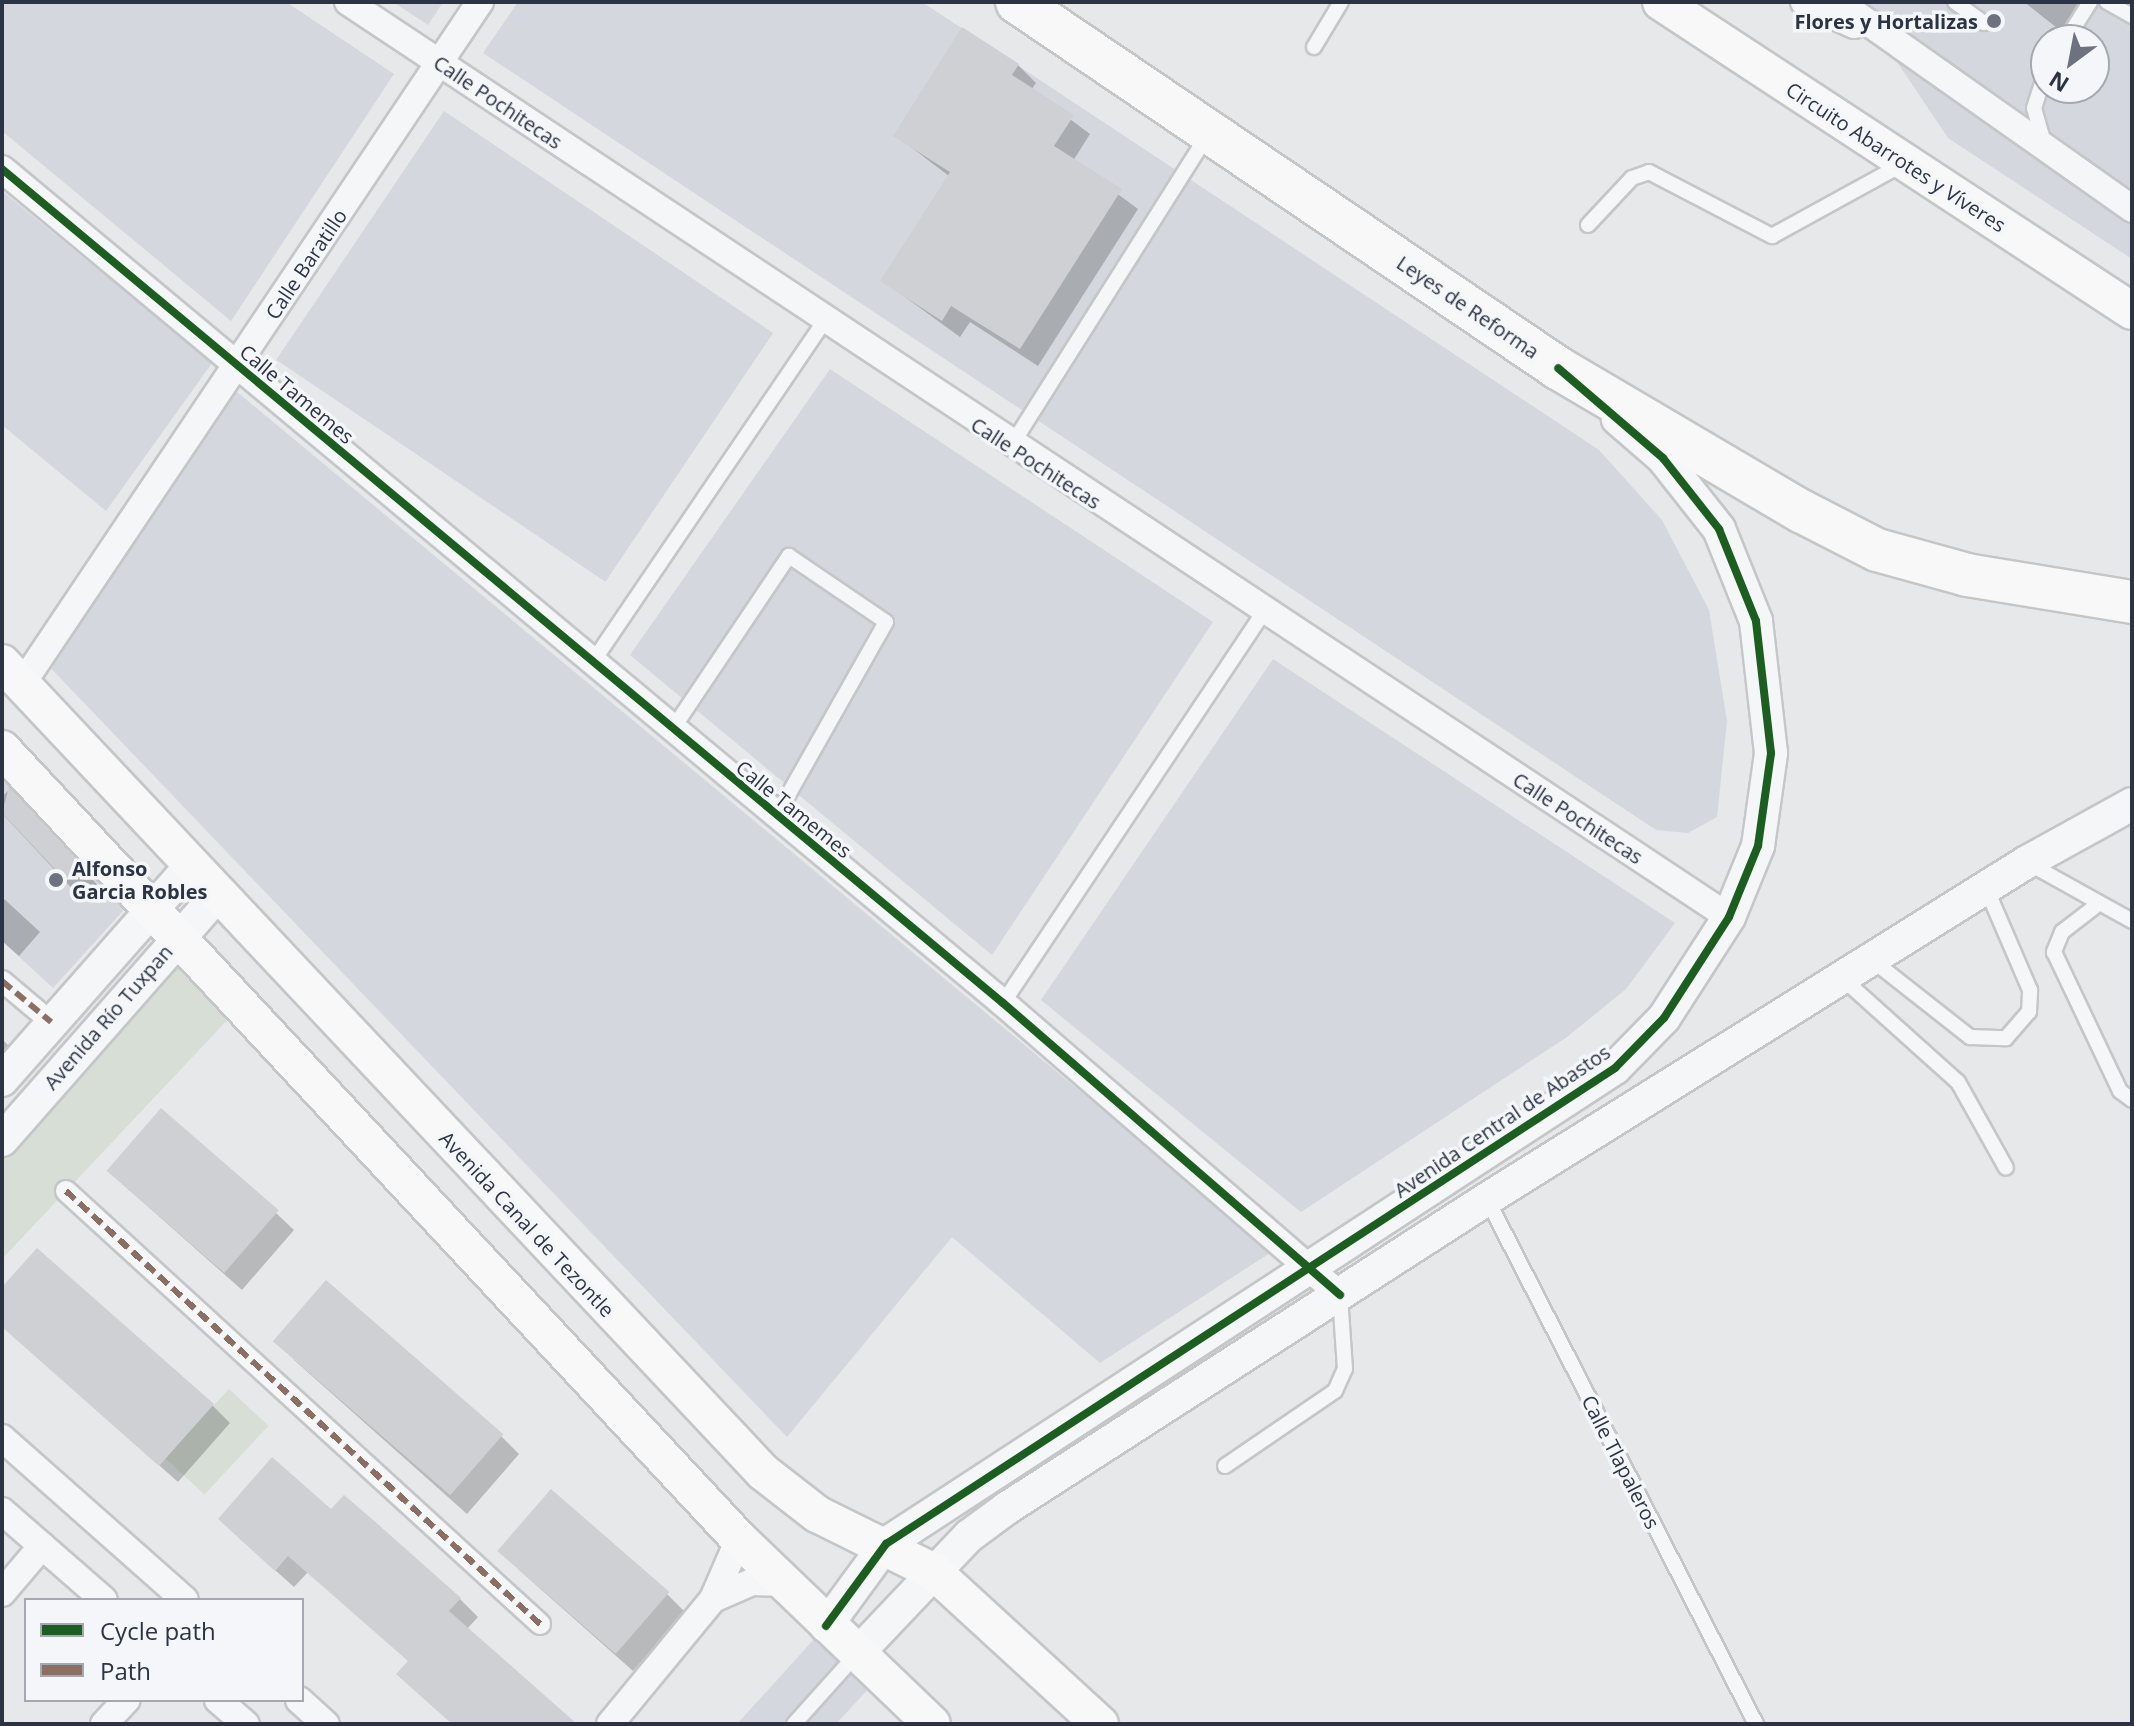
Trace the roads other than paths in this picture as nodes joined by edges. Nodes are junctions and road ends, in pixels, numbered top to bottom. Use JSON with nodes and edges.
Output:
{"nodes":[{"id":1,"x":348,"y":2,"type":"edge"},
{"id":2,"x":480,"y":2,"type":"edge"},
{"id":3,"x":1017,"y":2,"type":"edge"},
{"id":4,"x":1341,"y":2,"type":"edge"},
{"id":5,"x":1661,"y":2,"type":"edge"},
{"id":6,"x":1804,"y":2,"type":"edge"},
{"id":7,"x":1839,"y":2,"type":"edge"},
{"id":8,"x":1955,"y":2,"type":"edge"},
{"id":9,"x":2090,"y":2,"type":"edge"},
{"id":10,"x":2107,"y":2,"type":"edge"},
{"id":11,"x":2132,"y":16,"type":"edge"},
{"id":12,"x":1984,"y":23,"type":"dead end"},
{"id":13,"x":2076,"y":24,"type":"edge"},
{"id":14,"x":1893,"y":43,"type":"junction"},
{"id":15,"x":1314,"y":47,"type":"dead end"},
{"id":16,"x":441,"y":63,"type":"junction"},
{"id":17,"x":2035,"y":104,"type":"edge"},
{"id":18,"x":1210,"y":132,"type":"junction"},
{"id":19,"x":2046,"y":151,"type":"junction"},
{"id":20,"x":1905,"y":163,"type":"junction"},
{"id":21,"x":2,"y":169,"type":"edge"},
{"id":22,"x":2132,"y":209,"type":"edge"},
{"id":23,"x":1588,"y":225,"type":"dead end"},
{"id":24,"x":2132,"y":311,"type":"edge"},
{"id":25,"x":823,"y":323,"type":"junction"},
{"id":26,"x":238,"y":365,"type":"junction"},
{"id":27,"x":1558,"y":368,"type":"junction"},
{"id":28,"x":1011,"y":447,"type":"junction"},
{"id":29,"x":2132,"y":602,"type":"edge"},
{"id":30,"x":1264,"y":611,"type":"junction"},
{"id":31,"x":592,"y":663,"type":"junction"},
{"id":32,"x":12,"y":674,"type":"edge"},
{"id":33,"x":672,"y":730,"type":"junction"},
{"id":34,"x":2,"y":749,"type":"edge"},
{"id":35,"x":2132,"y":804,"type":"edge"},
{"id":36,"x":777,"y":815,"type":"junction"},
{"id":37,"x":164,"y":838,"type":"junction"},
{"id":38,"x":2027,"y":862,"type":"junction"},
{"id":39,"x":190,"y":867,"type":"junction"},
{"id":40,"x":115,"y":870,"type":"junction"},
{"id":41,"x":1986,"y":888,"type":"junction"},
{"id":42,"x":216,"y":896,"type":"junction"},
{"id":43,"x":2097,"y":905,"type":"junction"},
{"id":44,"x":150,"y":908,"type":"junction"},
{"id":45,"x":1729,"y":917,"type":"junction"},
{"id":46,"x":2132,"y":921,"type":"edge"},
{"id":47,"x":176,"y":937,"type":"junction"},
{"id":48,"x":1872,"y":959,"type":"junction"},
{"id":49,"x":1842,"y":978,"type":"junction"},
{"id":50,"x":2,"y":981,"type":"edge"},
{"id":51,"x":1003,"y":1003,"type":"junction"},
{"id":52,"x":51,"y":1022,"type":"junction"},
{"id":53,"x":2,"y":1080,"type":"edge"},
{"id":54,"x":2132,"y":1100,"type":"edge"},
{"id":55,"x":2,"y":1138,"type":"edge"},
{"id":56,"x":2006,"y":1168,"type":"dead end"},
{"id":57,"x":66,"y":1191,"type":"dead end"},
{"id":58,"x":1487,"y":1199,"type":"junction"},
{"id":59,"x":1312,"y":1266,"type":"junction"},
{"id":60,"x":1340,"y":1295,"type":"junction"},
{"id":61,"x":2,"y":1438,"type":"edge"},
{"id":62,"x":1225,"y":1466,"type":"dead end"},
{"id":63,"x":2,"y":1511,"type":"edge"},
{"id":64,"x":739,"y":1539,"type":"junction"},
{"id":65,"x":886,"y":1544,"type":"junction"},
{"id":66,"x":42,"y":1546,"type":"junction"},
{"id":67,"x":934,"y":1572,"type":"junction"},
{"id":68,"x":783,"y":1583,"type":"junction"},
{"id":69,"x":2,"y":1593,"type":"edge"},
{"id":70,"x":102,"y":1598,"type":"edge"},
{"id":71,"x":183,"y":1598,"type":"edge"},
{"id":72,"x":713,"y":1599,"type":"junction"},
{"id":73,"x":540,"y":1624,"type":"dead end"},
{"id":74,"x":826,"y":1626,"type":"junction"},
{"id":75,"x":856,"y":1655,"type":"junction"},
{"id":76,"x":124,"y":1702,"type":"edge"},
{"id":77,"x":220,"y":1702,"type":"edge"},
{"id":78,"x":301,"y":1702,"type":"edge"},
{"id":79,"x":104,"y":1724,"type":"edge"},
{"id":80,"x":246,"y":1724,"type":"edge"},
{"id":81,"x":326,"y":1724,"type":"edge"},
{"id":82,"x":610,"y":1724,"type":"edge"},
{"id":83,"x":794,"y":1724,"type":"edge"},
{"id":84,"x":932,"y":1724,"type":"edge"},
{"id":85,"x":1100,"y":1724,"type":"edge"},
{"id":86,"x":1756,"y":1724,"type":"edge"}],
"edges":[{"from":1,"to":16,"type":"street","name":"Calle Pochitecas"},
{"from":2,"to":16,"type":"street","name":"Calle Baratillo"},
{"from":3,"to":18,"type":"main road","name":"Leyes de Reforma"},
{"from":4,"to":15,"type":"lane"},
{"from":5,"to":20,"type":"main road","name":"Circuito Abarrotes y Víveres"},
{"from":6,"to":14,"type":"street"},
{"from":7,"to":14,"type":"street"},
{"from":8,"to":12,"type":"lane"},
{"from":9,"to":13,"type":"lane"},
{"from":10,"to":11,"type":"lane"},
{"from":14,"to":19,"type":"street"},
{"from":16,"to":25,"type":"street","name":"Calle Pochitecas"},
{"from":16,"to":26,"type":"street","name":"Calle Baratillo"},
{"from":17,"to":19,"type":"lane"},
{"from":18,"to":27,"type":"main road","name":"Leyes de Reforma"},
{"from":18,"to":28,"type":"lane"},
{"from":19,"to":22,"type":"street"},
{"from":20,"to":23,"type":"lane"},
{"from":20,"to":24,"type":"main road","name":"Circuito Abarrotes y Víveres"},
{"from":21,"to":26,"type":"street","name":"Calle Tamemes"},
{"from":25,"to":28,"type":"street","name":"Calle Pochitecas"},
{"from":25,"to":31,"type":"lane"},
{"from":26,"to":31,"type":"street","name":"Calle Tamemes"},
{"from":26,"to":32,"type":"street","name":"Calle Baratillo"},
{"from":27,"to":29,"type":"main road","name":"Leyes de Reforma"},
{"from":27,"to":45,"type":"street","name":"Avenida Central de Abastos"},
{"from":28,"to":30,"type":"street","name":"Calle Pochitecas"},
{"from":30,"to":45,"type":"street","name":"Calle Pochitecas"},
{"from":30,"to":51,"type":"lane"},
{"from":31,"to":33,"type":"street","name":"Calle Tamemes"},
{"from":32,"to":37,"type":"main road","name":"Avenida Canal de Tezontle"},
{"from":33,"to":36,"type":"street","name":"Calle Tamemes"},
{"from":33,"to":36,"type":"lane"},
{"from":34,"to":40,"type":"main road"},
{"from":35,"to":38,"type":"street"},
{"from":36,"to":51,"type":"street","name":"Calle Tamemes"},
{"from":37,"to":39,"type":"main road","name":"Avenida Canal de Tezontle"},
{"from":37,"to":40,"type":"main road"},
{"from":38,"to":41,"type":"street"},
{"from":38,"to":43,"type":"lane"},
{"from":39,"to":42,"type":"main road","name":"Avenida Canal de Tezontle"},
{"from":39,"to":44,"type":"street","name":"Avenida Río Tuxpan"},
{"from":40,"to":44,"type":"main road"},
{"from":41,"to":48,"type":"street"},
{"from":41,"to":48,"type":"lane"},
{"from":42,"to":47,"type":"street","name":"Avenida Río Tuxpan"},
{"from":42,"to":65,"type":"main road","name":"Avenida Canal de Tezontle"},
{"from":43,"to":46,"type":"lane"},
{"from":43,"to":54,"type":"lane"},
{"from":44,"to":47,"type":"main road"},
{"from":44,"to":52,"type":"street","name":"Avenida Río Tuxpan"},
{"from":45,"to":59,"type":"street","name":"Avenida Central de Abastos"},
{"from":47,"to":55,"type":"street","name":"Avenida Río Tuxpan"},
{"from":47,"to":64,"type":"main road"},
{"from":48,"to":49,"type":"street"},
{"from":49,"to":56,"type":"lane"},
{"from":49,"to":58,"type":"street"},
{"from":50,"to":52,"type":"street"},
{"from":51,"to":59,"type":"street","name":"Calle Tamemes"},
{"from":52,"to":53,"type":"street","name":"Avenida Río Tuxpan"},
{"from":57,"to":73,"type":"street"},
{"from":58,"to":60,"type":"street"},
{"from":58,"to":86,"type":"lane","name":"Calle Tlapaleros"},
{"from":59,"to":60,"type":"street","name":"Calle Tamemes"},
{"from":59,"to":65,"type":"street","name":"Avenida Central de Abastos"},
{"from":60,"to":62,"type":"lane"},
{"from":60,"to":67,"type":"street"},
{"from":61,"to":71,"type":"street"},
{"from":63,"to":66,"type":"street"},
{"from":64,"to":68,"type":"main road"},
{"from":64,"to":72,"type":"street"},
{"from":65,"to":67,"type":"main road","name":"Avenida Canal de Tezontle"},
{"from":65,"to":74,"type":"street","name":"Avenida Central de Abastos"},
{"from":66,"to":69,"type":"street"},
{"from":66,"to":70,"type":"street"},
{"from":67,"to":75,"type":"street"},
{"from":67,"to":85,"type":"main road","name":"Avenida Canal de Tezontle"},
{"from":68,"to":72,"type":"street"},
{"from":68,"to":74,"type":"main road"},
{"from":72,"to":82,"type":"street"},
{"from":74,"to":75,"type":"main road"},
{"from":75,"to":83,"type":"lane"},
{"from":75,"to":84,"type":"main road"},
{"from":76,"to":79,"type":"street"},
{"from":77,"to":80,"type":"street"},
{"from":78,"to":81,"type":"street"}]}
